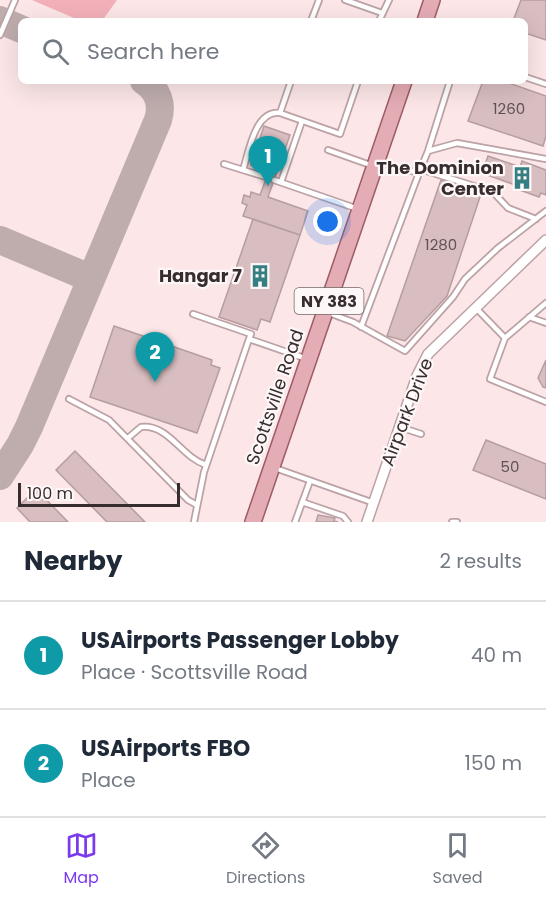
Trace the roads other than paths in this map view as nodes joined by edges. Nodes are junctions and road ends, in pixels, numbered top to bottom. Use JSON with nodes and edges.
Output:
{"nodes":[{"id":1,"x":15,"y":0,"type":"edge"},
{"id":2,"x":319,"y":0,"type":"edge"},
{"id":3,"x":345,"y":0,"type":"edge"},
{"id":4,"x":389,"y":0,"type":"edge"},
{"id":5,"x":431,"y":0,"type":"edge"},
{"id":6,"x":382,"y":13,"type":"junction"},
{"id":7,"x":312,"y":18,"type":"edge"},
{"id":8,"x":380,"y":18,"type":"edge"},
{"id":9,"x":426,"y":18,"type":"edge"},
{"id":10,"x":0,"y":35,"type":"edge"},
{"id":11,"x":528,"y":78,"type":"edge"},
{"id":12,"x":290,"y":84,"type":"edge"},
{"id":13,"x":357,"y":84,"type":"edge"},
{"id":14,"x":403,"y":84,"type":"edge"},
{"id":15,"x":449,"y":84,"type":"edge"},
{"id":16,"x":546,"y":84,"type":"edge"},
{"id":17,"x":280,"y":113,"type":"junction"},
{"id":18,"x":302,"y":121,"type":"junction"},
{"id":19,"x":328,"y":150,"type":"dead end"},
{"id":20,"x":428,"y":151,"type":"junction"},
{"id":21,"x":546,"y":159,"type":"edge"},
{"id":22,"x":224,"y":164,"type":"dead end"},
{"id":23,"x":376,"y":164,"type":"junction"},
{"id":24,"x":243,"y":170,"type":"junction"},
{"id":25,"x":419,"y":171,"type":"junction"},
{"id":26,"x":266,"y":177,"type":"dead end"},
{"id":27,"x":274,"y":180,"type":"dead end"},
{"id":28,"x":281,"y":182,"type":"junction"},
{"id":29,"x":360,"y":209,"type":"junction"},
{"id":30,"x":546,"y":211,"type":"edge"},
{"id":31,"x":536,"y":219,"type":"junction"},
{"id":32,"x":546,"y":240,"type":"edge"},
{"id":33,"x":546,"y":303,"type":"edge"},
{"id":34,"x":475,"y":307,"type":"junction"},
{"id":35,"x":325,"y":312,"type":"junction"},
{"id":36,"x":193,"y":314,"type":"dead end"},
{"id":37,"x":530,"y":317,"type":"junction"},
{"id":38,"x":546,"y":323,"type":"edge"},
{"id":39,"x":361,"y":327,"type":"junction"},
{"id":40,"x":505,"y":338,"type":"junction"},
{"id":41,"x":249,"y":339,"type":"junction"},
{"id":42,"x":309,"y":360,"type":"junction"},
{"id":43,"x":69,"y":399,"type":"dead end"},
{"id":44,"x":546,"y":402,"type":"edge"},
{"id":45,"x":400,"y":427,"type":"junction"},
{"id":46,"x":421,"y":434,"type":"dead end"},
{"id":47,"x":128,"y":438,"type":"junction"},
{"id":48,"x":206,"y":465,"type":"junction"},
{"id":49,"x":272,"y":468,"type":"junction"},
{"id":50,"x":310,"y":481,"type":"junction"},
{"id":51,"x":302,"y":502,"type":"junction"},
{"id":52,"x":374,"y":503,"type":"junction"},
{"id":53,"x":197,"y":505,"type":"junction"},
{"id":54,"x":194,"y":522,"type":"edge"},
{"id":55,"x":254,"y":522,"type":"edge"},
{"id":56,"x":296,"y":522,"type":"edge"},
{"id":57,"x":348,"y":522,"type":"edge"},
{"id":58,"x":367,"y":522,"type":"edge"},
{"id":59,"x":452,"y":522,"type":"edge"},
{"id":60,"x":457,"y":522,"type":"edge"}],
"edges":[{"from":1,"to":10,"type":"lane"},
{"from":2,"to":7,"type":"lane"},
{"from":3,"to":6,"type":"lane"},
{"from":4,"to":6,"type":"lane"},
{"from":5,"to":9,"type":"main road"},
{"from":6,"to":8,"type":"lane"},
{"from":11,"to":16,"type":"lane"},
{"from":12,"to":17,"type":"lane"},
{"from":13,"to":18,"type":"lane"},
{"from":14,"to":23,"type":"main road","name":"Scottsville Road","number":"NY 383"},
{"from":15,"to":20,"type":"lane"},
{"from":17,"to":18,"type":"lane"},
{"from":17,"to":24,"type":"lane"},
{"from":18,"to":28,"type":"lane"},
{"from":19,"to":23,"type":"lane"},
{"from":20,"to":21,"type":"lane"},
{"from":20,"to":25,"type":"lane"},
{"from":22,"to":24,"type":"lane"},
{"from":23,"to":25,"type":"lane"},
{"from":23,"to":29,"type":"main road","name":"Scottsville Road","number":"NY 383"},
{"from":24,"to":26,"type":"lane"},
{"from":25,"to":31,"type":"lane"},
{"from":25,"to":39,"type":"lane"},
{"from":27,"to":28,"type":"lane"},
{"from":28,"to":29,"type":"lane"},
{"from":29,"to":35,"type":"main road","name":"Scottsville Road","number":"NY 383"},
{"from":30,"to":31,"type":"lane"},
{"from":31,"to":39,"type":"lane"},
{"from":32,"to":34,"type":"street","name":"Airpark Drive"},
{"from":33,"to":37,"type":"lane"},
{"from":34,"to":40,"type":"lane"},
{"from":34,"to":45,"type":"street","name":"Airpark Drive"},
{"from":35,"to":39,"type":"lane"},
{"from":35,"to":42,"type":"main road","name":"Scottsville Road","number":"NY 383"},
{"from":36,"to":41,"type":"lane"},
{"from":37,"to":38,"type":"lane"},
{"from":37,"to":40,"type":"lane"},
{"from":40,"to":44,"type":"lane"},
{"from":41,"to":42,"type":"lane"},
{"from":41,"to":48,"type":"lane"},
{"from":42,"to":49,"type":"main road","name":"Scottsville Road","number":"NY 383"},
{"from":43,"to":47,"type":"lane"},
{"from":45,"to":46,"type":"lane"},
{"from":45,"to":52,"type":"street","name":"Airpark Drive"},
{"from":47,"to":48,"type":"lane"},
{"from":47,"to":53,"type":"lane"},
{"from":48,"to":53,"type":"lane"},
{"from":49,"to":50,"type":"lane"},
{"from":49,"to":55,"type":"main road","name":"Scottsville Road","number":"NY 383"},
{"from":50,"to":51,"type":"lane"},
{"from":50,"to":52,"type":"lane"},
{"from":51,"to":56,"type":"lane"},
{"from":51,"to":57,"type":"lane"},
{"from":52,"to":58,"type":"street","name":"Airpark Drive"},
{"from":53,"to":54,"type":"lane"},
{"from":59,"to":60,"type":"lane"}]}
